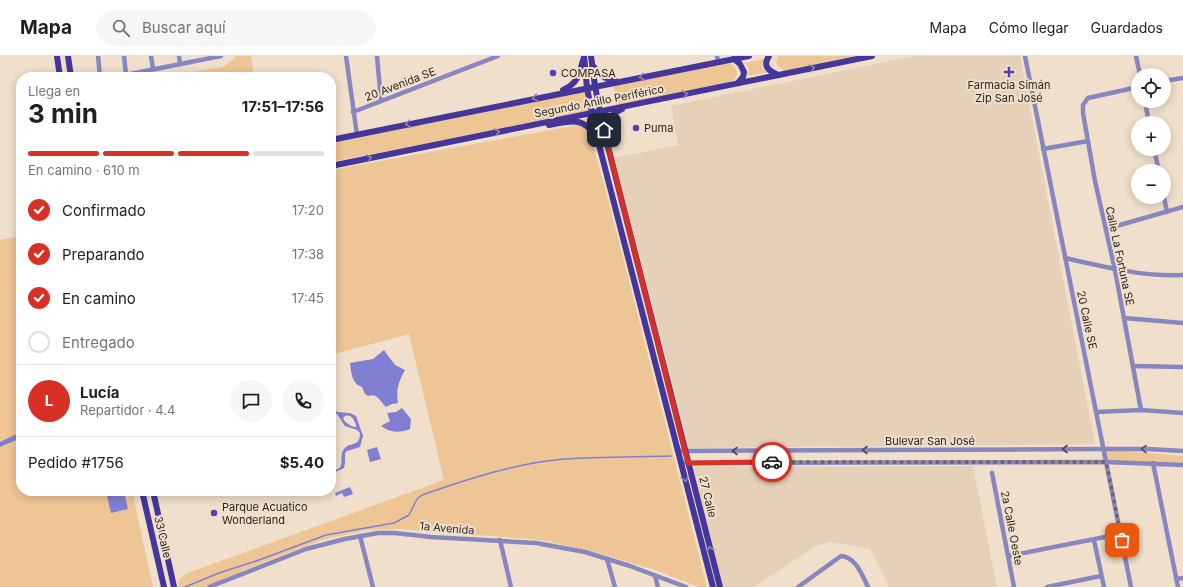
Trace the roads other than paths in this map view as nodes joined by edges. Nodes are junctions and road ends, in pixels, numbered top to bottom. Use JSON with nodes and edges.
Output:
{"nodes":[{"id":1,"x":57,"y":56,"type":"edge"},
{"id":2,"x":68,"y":56,"type":"edge"},
{"id":3,"x":98,"y":56,"type":"edge"},
{"id":4,"x":124,"y":56,"type":"edge"},
{"id":5,"x":151,"y":56,"type":"edge"},
{"id":6,"x":179,"y":56,"type":"edge"},
{"id":7,"x":221,"y":56,"type":"edge"},
{"id":8,"x":346,"y":56,"type":"edge"},
{"id":9,"x":377,"y":56,"type":"edge"},
{"id":10,"x":498,"y":56,"type":"edge"},
{"id":11,"x":584,"y":56,"type":"edge"},
{"id":12,"x":591,"y":56,"type":"edge"},
{"id":13,"x":749,"y":56,"type":"edge"},
{"id":14,"x":769,"y":56,"type":"edge"},
{"id":15,"x":872,"y":56,"type":"edge"},
{"id":16,"x":1025,"y":56,"type":"edge"},
{"id":17,"x":1136,"y":56,"type":"edge"},
{"id":18,"x":208,"y":57,"type":"edge"},
{"id":19,"x":718,"y":59,"type":"edge"},
{"id":20,"x":734,"y":59,"type":"junction"},
{"id":21,"x":180,"y":64,"type":"junction"},
{"id":22,"x":592,"y":64,"type":"junction"},
{"id":23,"x":1139,"y":68,"type":"edge"},
{"id":24,"x":152,"y":69,"type":"junction"},
{"id":25,"x":59,"y":72,"type":"edge"},
{"id":26,"x":70,"y":72,"type":"edge"},
{"id":27,"x":100,"y":72,"type":"edge"},
{"id":28,"x":126,"y":72,"type":"edge"},
{"id":29,"x":139,"y":72,"type":"edge"},
{"id":30,"x":778,"y":75,"type":"junction"},
{"id":31,"x":1183,"y":78,"type":"edge"},
{"id":32,"x":1171,"y":80,"type":"edge"},
{"id":33,"x":620,"y":82,"type":"junction"},
{"id":34,"x":738,"y":83,"type":"junction"},
{"id":35,"x":594,"y":86,"type":"junction"},
{"id":36,"x":587,"y":88,"type":"junction"},
{"id":37,"x":1131,"y":88,"type":"edge"},
{"id":38,"x":555,"y":94,"type":"junction"},
{"id":39,"x":381,"y":101,"type":"junction"},
{"id":40,"x":631,"y":104,"type":"junction"},
{"id":41,"x":599,"y":111,"type":"junction"},
{"id":42,"x":353,"y":112,"type":"junction"},
{"id":43,"x":592,"y":112,"type":"junction"},
{"id":44,"x":520,"y":127,"type":"junction"},
{"id":45,"x":604,"y":130,"type":"junction"},
{"id":46,"x":357,"y":135,"type":"junction"},
{"id":47,"x":597,"y":137,"type":"junction"},
{"id":48,"x":336,"y":139,"type":"edge"},
{"id":49,"x":1088,"y":141,"type":"junction"},
{"id":50,"x":1043,"y":149,"type":"junction"},
{"id":51,"x":336,"y":165,"type":"edge"},
{"id":52,"x":1165,"y":204,"type":"edge"},
{"id":53,"x":1183,"y":207,"type":"edge"},
{"id":54,"x":1167,"y":212,"type":"junction"},
{"id":55,"x":1106,"y":229,"type":"junction"},
{"id":56,"x":1065,"y":258,"type":"junction"},
{"id":57,"x":1115,"y":270,"type":"junction"},
{"id":58,"x":1183,"y":275,"type":"edge"},
{"id":59,"x":1124,"y":318,"type":"junction"},
{"id":60,"x":1183,"y":324,"type":"edge"},
{"id":61,"x":1132,"y":366,"type":"junction"},
{"id":62,"x":1183,"y":367,"type":"edge"},
{"id":63,"x":1141,"y":410,"type":"junction"},
{"id":64,"x":1096,"y":412,"type":"junction"},
{"id":65,"x":1183,"y":413,"type":"edge"},
{"id":66,"x":1104,"y":449,"type":"junction"},
{"id":67,"x":678,"y":451,"type":"junction"},
{"id":68,"x":685,"y":451,"type":"junction"},
{"id":69,"x":1183,"y":452,"type":"edge"},
{"id":70,"x":1106,"y":462,"type":"junction"},
{"id":71,"x":681,"y":463,"type":"junction"},
{"id":72,"x":688,"y":463,"type":"junction"},
{"id":73,"x":1153,"y":463,"type":"junction"},
{"id":74,"x":1183,"y":465,"type":"edge"},
{"id":75,"x":992,"y":473,"type":"dead end"},
{"id":76,"x":143,"y":496,"type":"edge"},
{"id":77,"x":154,"y":496,"type":"edge"},
{"id":78,"x":360,"y":536,"type":"junction"},
{"id":79,"x":1110,"y":536,"type":"dead end"},
{"id":80,"x":500,"y":540,"type":"junction"},
{"id":81,"x":1094,"y":540,"type":"junction"},
{"id":82,"x":1008,"y":556,"type":"junction"},
{"id":83,"x":607,"y":559,"type":"junction"},
{"id":84,"x":655,"y":576,"type":"junction"},
{"id":85,"x":1102,"y":576,"type":"junction"},
{"id":86,"x":1183,"y":578,"type":"edge"},
{"id":87,"x":1176,"y":579,"type":"junction"},
{"id":88,"x":164,"y":587,"type":"edge"},
{"id":89,"x":174,"y":587,"type":"edge"},
{"id":90,"x":209,"y":587,"type":"edge"},
{"id":91,"x":373,"y":587,"type":"edge"},
{"id":92,"x":511,"y":587,"type":"edge"},
{"id":93,"x":615,"y":587,"type":"edge"},
{"id":94,"x":658,"y":587,"type":"edge"},
{"id":95,"x":686,"y":587,"type":"edge"},
{"id":96,"x":713,"y":587,"type":"edge"},
{"id":97,"x":720,"y":587,"type":"edge"},
{"id":98,"x":798,"y":587,"type":"edge"},
{"id":99,"x":868,"y":587,"type":"edge"},
{"id":100,"x":1014,"y":587,"type":"edge"},
{"id":101,"x":1047,"y":587,"type":"edge"},
{"id":102,"x":1104,"y":587,"type":"edge"},
{"id":103,"x":1131,"y":587,"type":"edge"},
{"id":104,"x":1178,"y":587,"type":"edge"}],
"edges":[{"from":1,"to":25,"type":"main road"},
{"from":2,"to":26,"type":"main road"},
{"from":3,"to":27,"type":"street"},
{"from":4,"to":28,"type":"street"},
{"from":5,"to":24,"type":"street"},
{"from":6,"to":21,"type":"street"},
{"from":7,"to":18,"type":"street"},
{"from":8,"to":42,"type":"street"},
{"from":9,"to":39,"type":"street"},
{"from":10,"to":39,"type":"street","name":"20 Avenida SE"},
{"from":11,"to":36,"type":"main road","name":"27 Calle"},
{"from":11,"to":38,"type":"main road"},
{"from":12,"to":22,"type":"main road","name":"27 Calle"},
{"from":13,"to":20,"type":"main road","name":"Segundo Anillo Periférico"},
{"from":14,"to":30,"type":"main road"},
{"from":30,"to":15,"type":"main road","name":"Segundo Anillo Periférico","one_way":true},
{"from":16,"to":50,"type":"street","name":"20 Calle SE"},
{"from":17,"to":23,"type":"street"},
{"from":18,"to":21,"type":"street"},
{"from":19,"to":20,"type":"main road","name":"Segundo Anillo Periférico"},
{"from":19,"to":33,"type":"main road","name":"Segundo Anillo Periférico","one_way":true},
{"from":20,"to":34,"type":"main road"},
{"from":21,"to":24,"type":"street"},
{"from":22,"to":33,"type":"main road"},
{"from":22,"to":35,"type":"main road","name":"27 Calle"},
{"from":24,"to":29,"type":"street"},
{"from":30,"to":34,"type":"main road","name":"Segundo Anillo Periférico"},
{"from":31,"to":32,"type":"street"},
{"from":33,"to":35,"type":"main road","name":"Segundo Anillo Periférico"},
{"from":40,"to":34,"type":"main road","name":"Segundo Anillo Periférico","one_way":true},
{"from":35,"to":36,"type":"main road","name":"Segundo Anillo Periférico"},
{"from":35,"to":41,"type":"main road","name":"27 Calle"},
{"from":36,"to":38,"type":"main road","name":"Segundo Anillo Periférico"},
{"from":36,"to":43,"type":"main road","name":"27 Calle"},
{"from":37,"to":49,"type":"street","name":"Calle La Fortuna SE"},
{"from":38,"to":46,"type":"main road","name":"Segundo Anillo Periférico","one_way":true},
{"from":39,"to":42,"type":"street","name":"20 Avenida SE"},
{"from":40,"to":41,"type":"main road","name":"Segundo Anillo Periférico"},
{"from":40,"to":45,"type":"main road"},
{"from":41,"to":43,"type":"main road","name":"Segundo Anillo Periférico"},
{"from":41,"to":45,"type":"main road","name":"27 Calle"},
{"from":42,"to":46,"type":"street"},
{"from":43,"to":44,"type":"main road","name":"Segundo Anillo Periférico"},
{"from":43,"to":47,"type":"main road","name":"27 Calle"},
{"from":44,"to":47,"type":"main road"},
{"from":51,"to":44,"type":"main road","name":"Segundo Anillo Periférico","one_way":true},
{"from":45,"to":68,"type":"main road","name":"27 Calle"},
{"from":46,"to":48,"type":"main road","name":"Segundo Anillo Periférico"},
{"from":47,"to":67,"type":"main road","name":"27 Calle"},
{"from":49,"to":50,"type":"street"},
{"from":49,"to":55,"type":"street","name":"Calle La Fortuna SE"},
{"from":50,"to":56,"type":"street","name":"20 Calle SE"},
{"from":52,"to":54,"type":"street"},
{"from":53,"to":54,"type":"street"},
{"from":54,"to":55,"type":"street"},
{"from":55,"to":57,"type":"street","name":"Calle La Fortuna SE"},
{"from":56,"to":57,"type":"street"},
{"from":56,"to":64,"type":"street","name":"20 Calle SE"},
{"from":57,"to":58,"type":"street"},
{"from":57,"to":59,"type":"street","name":"Calle La Fortuna SE"},
{"from":59,"to":60,"type":"street"},
{"from":59,"to":61,"type":"street","name":"Calle La Fortuna SE"},
{"from":61,"to":62,"type":"street"},
{"from":61,"to":63,"type":"street","name":"Calle La Fortuna SE"},
{"from":63,"to":64,"type":"street"},
{"from":63,"to":65,"type":"street"},
{"from":64,"to":66,"type":"street","name":"20 Calle SE"},
{"from":66,"to":68,"type":"street","name":"Bulevar San José","one_way":true},
{"from":69,"to":66,"type":"street","name":"Bulevar San José","one_way":true},
{"from":66,"to":70,"type":"street","name":"20 Calle SE"},
{"from":67,"to":68,"type":"street","name":"Bulevar San José"},
{"from":67,"to":71,"type":"main road","name":"27 Calle"},
{"from":68,"to":72,"type":"main road","name":"27 Calle"},
{"from":70,"to":72,"type":"street","name":"Bulevar San José"},
{"from":70,"to":73,"type":"street","name":"Bulevar San José"},
{"from":70,"to":103,"type":"street","name":"20 Calle SE"},
{"from":71,"to":72,"type":"street","name":"Bulevar San José"},
{"from":71,"to":96,"type":"main road","name":"27 Calle","one_way":true},
{"from":97,"to":72,"type":"main road","name":"27 Calle","one_way":true},
{"from":73,"to":74,"type":"street","name":"Bulevar San José"},
{"from":73,"to":87,"type":"street"},
{"from":75,"to":82,"type":"street","name":"2a Calle Oeste"},
{"from":76,"to":88,"type":"main road","name":"33 Calle"},
{"from":77,"to":89,"type":"main road","name":"33 Calle"},
{"from":78,"to":80,"type":"street","name":"1a Avenida"},
{"from":78,"to":90,"type":"street","name":"1a Avenida"},
{"from":78,"to":91,"type":"street"},
{"from":79,"to":81,"type":"street"},
{"from":80,"to":83,"type":"street","name":"1a Avenida"},
{"from":80,"to":92,"type":"street"},
{"from":81,"to":82,"type":"street"},
{"from":81,"to":85,"type":"street"},
{"from":82,"to":100,"type":"street","name":"2a Calle Oeste"},
{"from":83,"to":84,"type":"street","name":"1a Avenida"},
{"from":83,"to":93,"type":"street"},
{"from":84,"to":94,"type":"street"},
{"from":84,"to":95,"type":"street","name":"1a Avenida"},
{"from":85,"to":101,"type":"street"},
{"from":85,"to":102,"type":"street"},
{"from":86,"to":87,"type":"street"},
{"from":87,"to":104,"type":"street"},
{"from":98,"to":99,"type":"street"}]}
